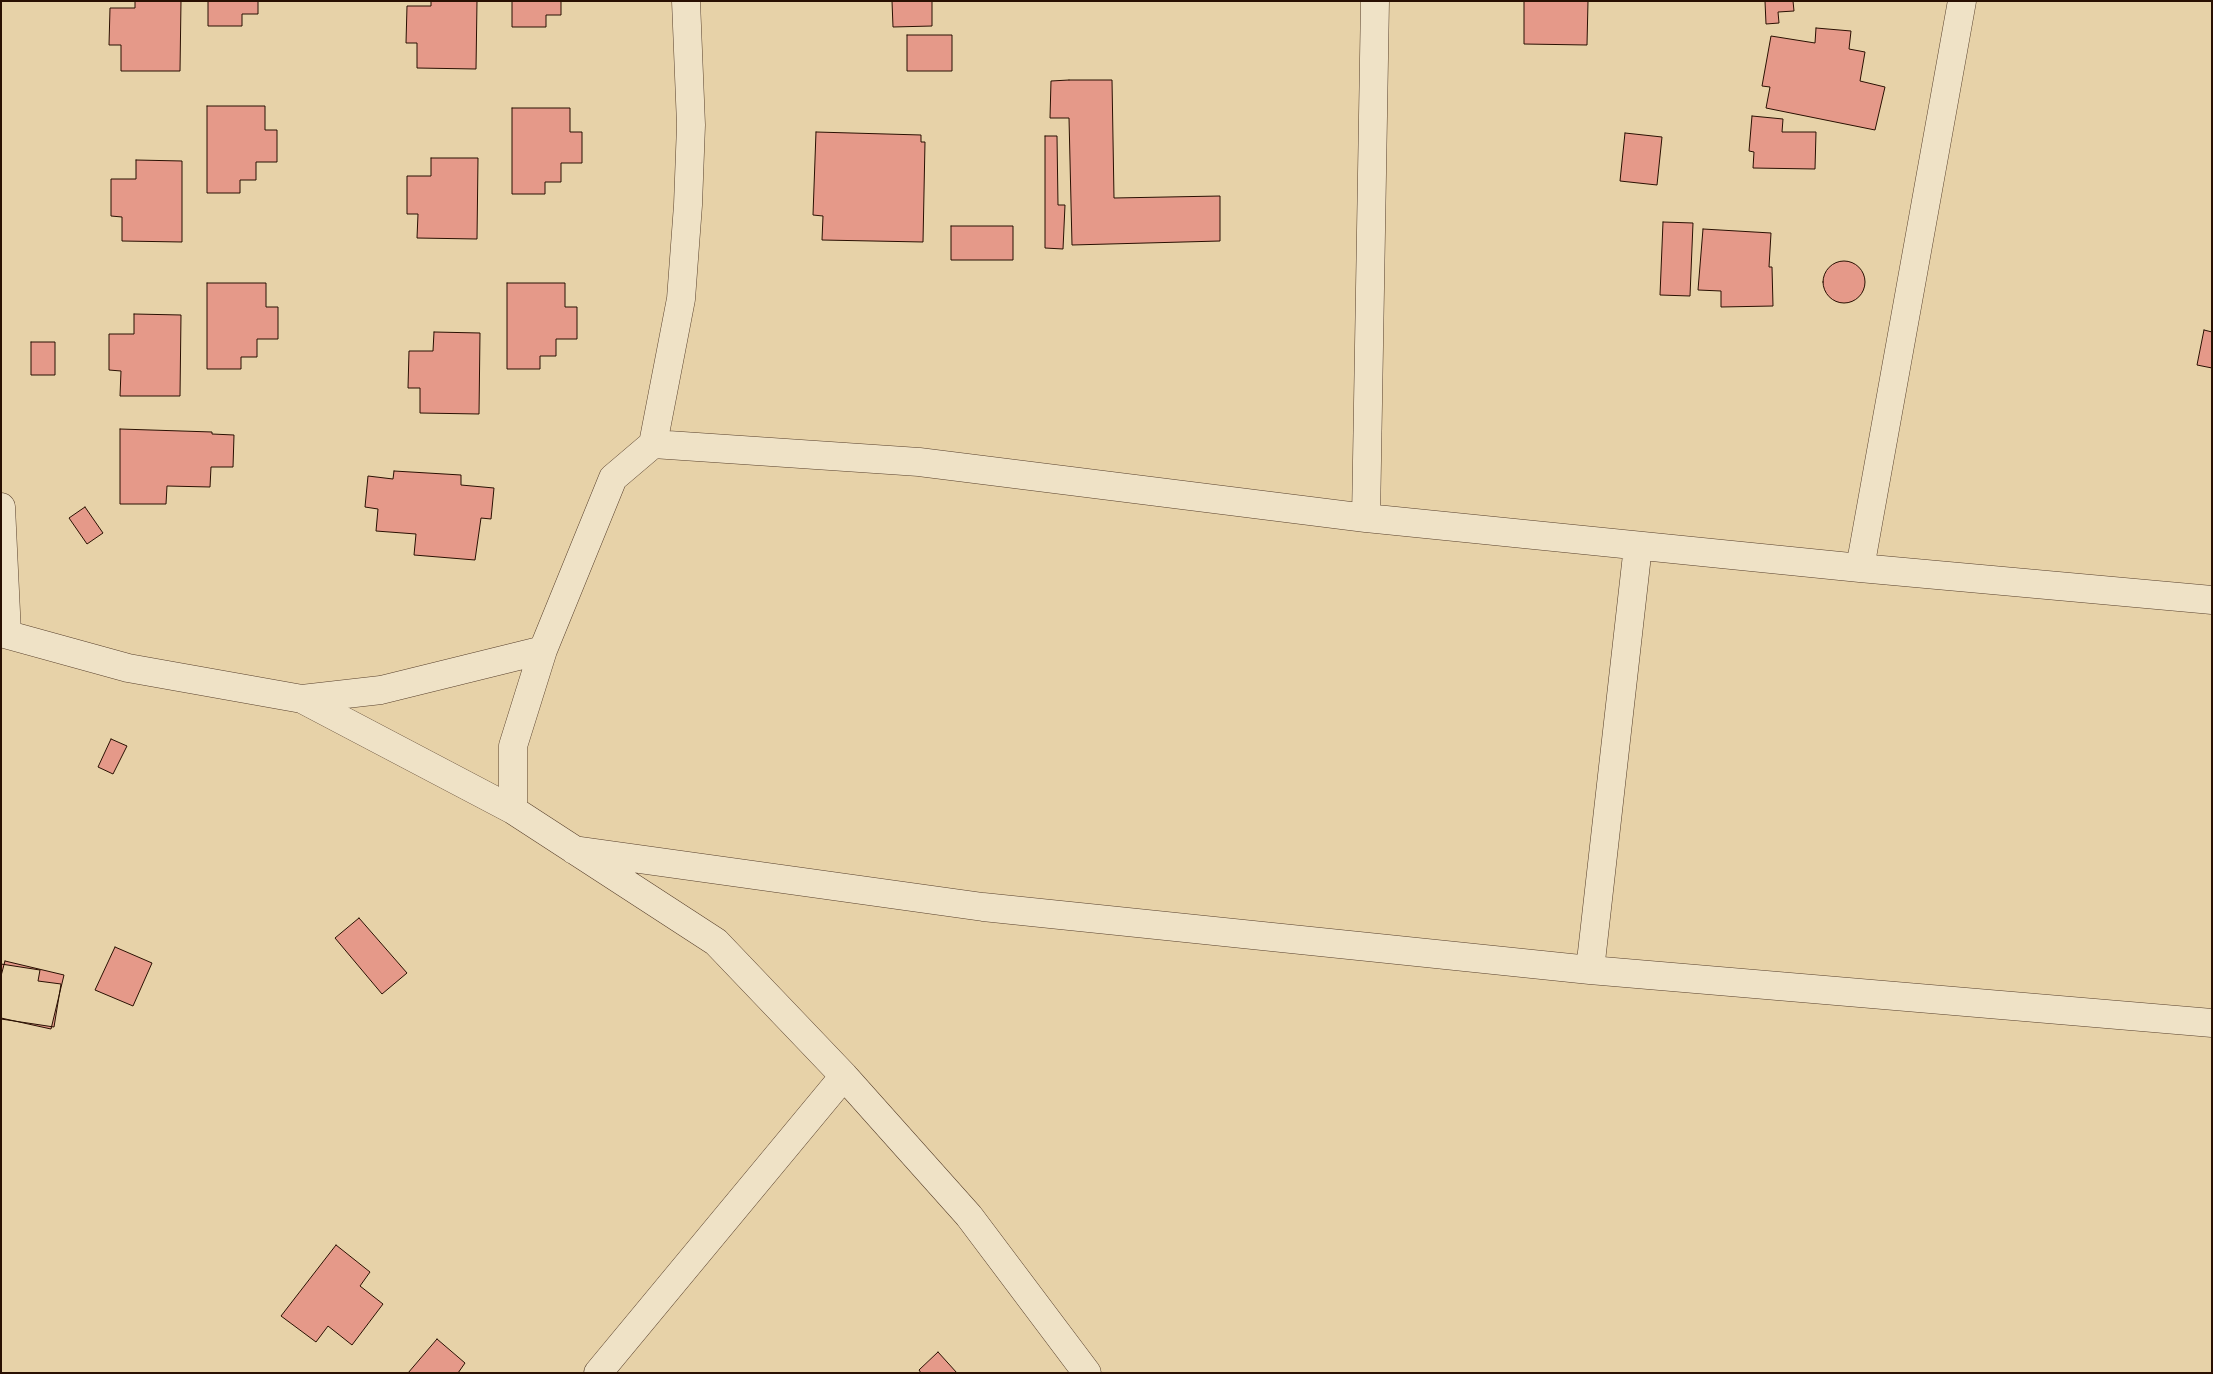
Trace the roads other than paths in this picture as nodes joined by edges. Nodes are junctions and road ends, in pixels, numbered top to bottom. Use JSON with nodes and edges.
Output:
{"nodes":[{"id":1,"x":686,"y":1,"type":"edge"},
{"id":2,"x":1375,"y":1,"type":"edge"},
{"id":3,"x":1962,"y":1,"type":"edge"},
{"id":4,"x":654,"y":444,"type":"junction"},
{"id":5,"x":1,"y":508,"type":"edge"},
{"id":6,"x":1366,"y":518,"type":"junction"},
{"id":7,"x":1638,"y":546,"type":"junction"},
{"id":8,"x":1860,"y":568,"type":"junction"},
{"id":9,"x":2212,"y":600,"type":"edge"},
{"id":10,"x":4,"y":633,"type":"edge"},
{"id":11,"x":543,"y":650,"type":"junction"},
{"id":12,"x":302,"y":699,"type":"junction"},
{"id":13,"x":512,"y":810,"type":"junction"},
{"id":14,"x":574,"y":850,"type":"junction"},
{"id":15,"x":1590,"y":970,"type":"junction"},
{"id":16,"x":2212,"y":1023,"type":"edge"},
{"id":17,"x":844,"y":1076,"type":"junction"},
{"id":18,"x":598,"y":1373,"type":"edge"},
{"id":19,"x":1087,"y":1373,"type":"edge"}],
"edges":[{"from":1,"to":4,"type":"street"},
{"from":2,"to":6,"type":"street"},
{"from":3,"to":8,"type":"street"},
{"from":4,"to":6,"type":"street"},
{"from":4,"to":11,"type":"street"},
{"from":5,"to":10,"type":"street"},
{"from":6,"to":7,"type":"street"},
{"from":7,"to":8,"type":"street"},
{"from":7,"to":15,"type":"street"},
{"from":8,"to":9,"type":"street"},
{"from":10,"to":12,"type":"street"},
{"from":11,"to":12,"type":"street"},
{"from":11,"to":13,"type":"street"},
{"from":12,"to":13,"type":"street"},
{"from":13,"to":14,"type":"street"},
{"from":14,"to":15,"type":"street"},
{"from":14,"to":17,"type":"street"},
{"from":15,"to":16,"type":"street"},
{"from":17,"to":18,"type":"street"},
{"from":17,"to":19,"type":"street"}]}
